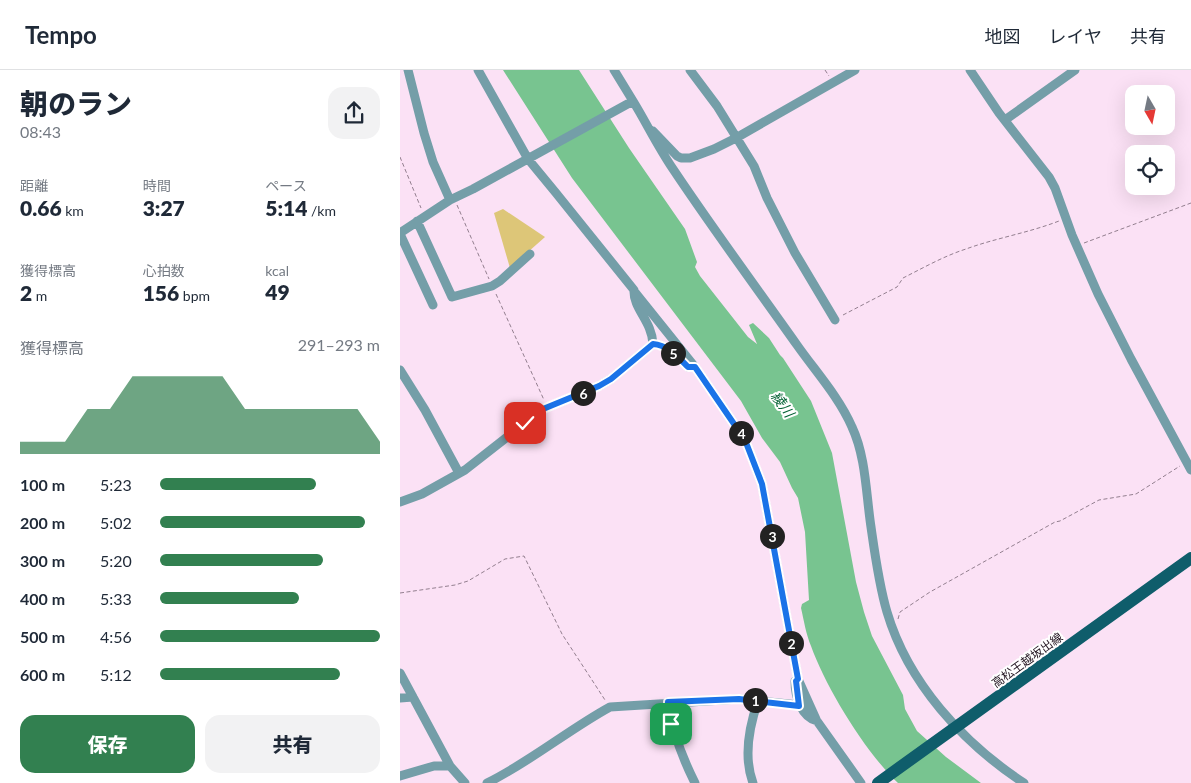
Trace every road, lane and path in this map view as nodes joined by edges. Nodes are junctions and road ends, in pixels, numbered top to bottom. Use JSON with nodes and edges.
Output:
{"nodes":[{"id":1,"x":408,"y":70,"type":"edge"},
{"id":2,"x":478,"y":70,"type":"edge"},
{"id":3,"x":614,"y":70,"type":"edge"},
{"id":4,"x":690,"y":70,"type":"edge"},
{"id":5,"x":855,"y":70,"type":"edge"},
{"id":6,"x":970,"y":70,"type":"edge"},
{"id":7,"x":1075,"y":70,"type":"edge"},
{"id":8,"x":400,"y":72,"type":"edge"},
{"id":9,"x":631,"y":102,"type":"junction"},
{"id":10,"x":1005,"y":120,"type":"junction"},
{"id":11,"x":648,"y":126,"type":"junction"},
{"id":12,"x":736,"y":138,"type":"junction"},
{"id":13,"x":400,"y":158,"type":"edge"},
{"id":14,"x":530,"y":158,"type":"junction"},
{"id":15,"x":450,"y":200,"type":"junction"},
{"id":16,"x":1191,"y":203,"type":"edge"},
{"id":17,"x":438,"y":207,"type":"junction"},
{"id":18,"x":420,"y":218,"type":"junction"},
{"id":19,"x":1066,"y":219,"type":"junction"},
{"id":20,"x":400,"y":234,"type":"edge"},
{"id":21,"x":1078,"y":246,"type":"junction"},
{"id":22,"x":530,"y":254,"type":"dead end"},
{"id":23,"x":492,"y":286,"type":"junction"},
{"id":24,"x":634,"y":290,"type":"junction"},
{"id":25,"x":434,"y":305,"type":"dead end"},
{"id":26,"x":835,"y":320,"type":"joint"},
{"id":27,"x":653,"y":344,"type":"junction"},
{"id":28,"x":695,"y":367,"type":"junction"},
{"id":29,"x":400,"y":370,"type":"edge"},
{"id":30,"x":548,"y":407,"type":"junction"},
{"id":31,"x":1190,"y":464,"type":"edge"},
{"id":32,"x":459,"y":473,"type":"junction"},
{"id":33,"x":400,"y":502,"type":"edge"},
{"id":34,"x":1191,"y":558,"type":"edge"},
{"id":35,"x":400,"y":593,"type":"edge"},
{"id":36,"x":898,"y":620,"type":"dead end"},
{"id":37,"x":400,"y":673,"type":"edge"},
{"id":38,"x":798,"y":679,"type":"junction"},
{"id":39,"x":413,"y":697,"type":"junction"},
{"id":40,"x":400,"y":698,"type":"edge"},
{"id":41,"x":758,"y":701,"type":"junction"},
{"id":42,"x":668,"y":702,"type":"junction"},
{"id":43,"x":799,"y":706,"type":"junction"},
{"id":44,"x":610,"y":707,"type":"junction"},
{"id":45,"x":817,"y":721,"type":"junction"},
{"id":46,"x":953,"y":730,"type":"junction"},
{"id":47,"x":450,"y":766,"type":"junction"},
{"id":48,"x":400,"y":776,"type":"edge"},
{"id":49,"x":465,"y":783,"type":"edge"},
{"id":50,"x":487,"y":783,"type":"edge"},
{"id":51,"x":695,"y":783,"type":"edge"},
{"id":52,"x":754,"y":783,"type":"edge"},
{"id":53,"x":861,"y":783,"type":"edge"},
{"id":54,"x":878,"y":783,"type":"edge"},
{"id":55,"x":1024,"y":783,"type":"edge"}],
"edges":[{"from":1,"to":8,"type":"street"},
{"from":1,"to":15,"type":"street"},
{"from":2,"to":14,"type":"street"},
{"from":3,"to":9,"type":"street"},
{"from":4,"to":12,"type":"street"},
{"from":5,"to":12,"type":"street"},
{"from":6,"to":10,"type":"street"},
{"from":7,"to":10,"type":"street"},
{"from":9,"to":11,"type":"street"},
{"from":9,"to":14,"type":"street"},
{"from":10,"to":19,"type":"street"},
{"from":11,"to":12,"type":"street"},
{"from":11,"to":46,"type":"street"},
{"from":12,"to":26,"type":"street"},
{"from":13,"to":18,"type":"path"},
{"from":14,"to":15,"type":"street"},
{"from":14,"to":24,"type":"street"},
{"from":15,"to":17,"type":"street"},
{"from":16,"to":21,"type":"path"},
{"from":17,"to":18,"type":"street"},
{"from":17,"to":23,"type":"path"},
{"from":18,"to":20,"type":"street"},
{"from":18,"to":23,"type":"street"},
{"from":19,"to":21,"type":"street"},
{"from":19,"to":26,"type":"path"},
{"from":20,"to":25,"type":"street"},
{"from":21,"to":31,"type":"street"},
{"from":22,"to":23,"type":"street"},
{"from":23,"to":30,"type":"path"},
{"from":24,"to":27,"type":"street"},
{"from":24,"to":28,"type":"street"},
{"from":27,"to":28,"type":"street"},
{"from":27,"to":30,"type":"street"},
{"from":28,"to":38,"type":"street"},
{"from":29,"to":32,"type":"street"},
{"from":30,"to":32,"type":"street"},
{"from":31,"to":36,"type":"path"},
{"from":32,"to":33,"type":"street"},
{"from":34,"to":46,"type":"main road","name":"高松王越坂出線"},
{"from":35,"to":44,"type":"path"},
{"from":37,"to":39,"type":"street"},
{"from":38,"to":43,"type":"street"},
{"from":38,"to":45,"type":"street"},
{"from":39,"to":40,"type":"street"},
{"from":39,"to":47,"type":"street"},
{"from":41,"to":42,"type":"street"},
{"from":41,"to":43,"type":"street"},
{"from":41,"to":52,"type":"street"},
{"from":42,"to":44,"type":"street"},
{"from":42,"to":51,"type":"street"},
{"from":43,"to":45,"type":"street"},
{"from":44,"to":50,"type":"street"},
{"from":45,"to":53,"type":"street"},
{"from":46,"to":54,"type":"main road","name":"高松王越坂出線"},
{"from":46,"to":55,"type":"street"},
{"from":47,"to":48,"type":"street"},
{"from":47,"to":49,"type":"street"}]}
